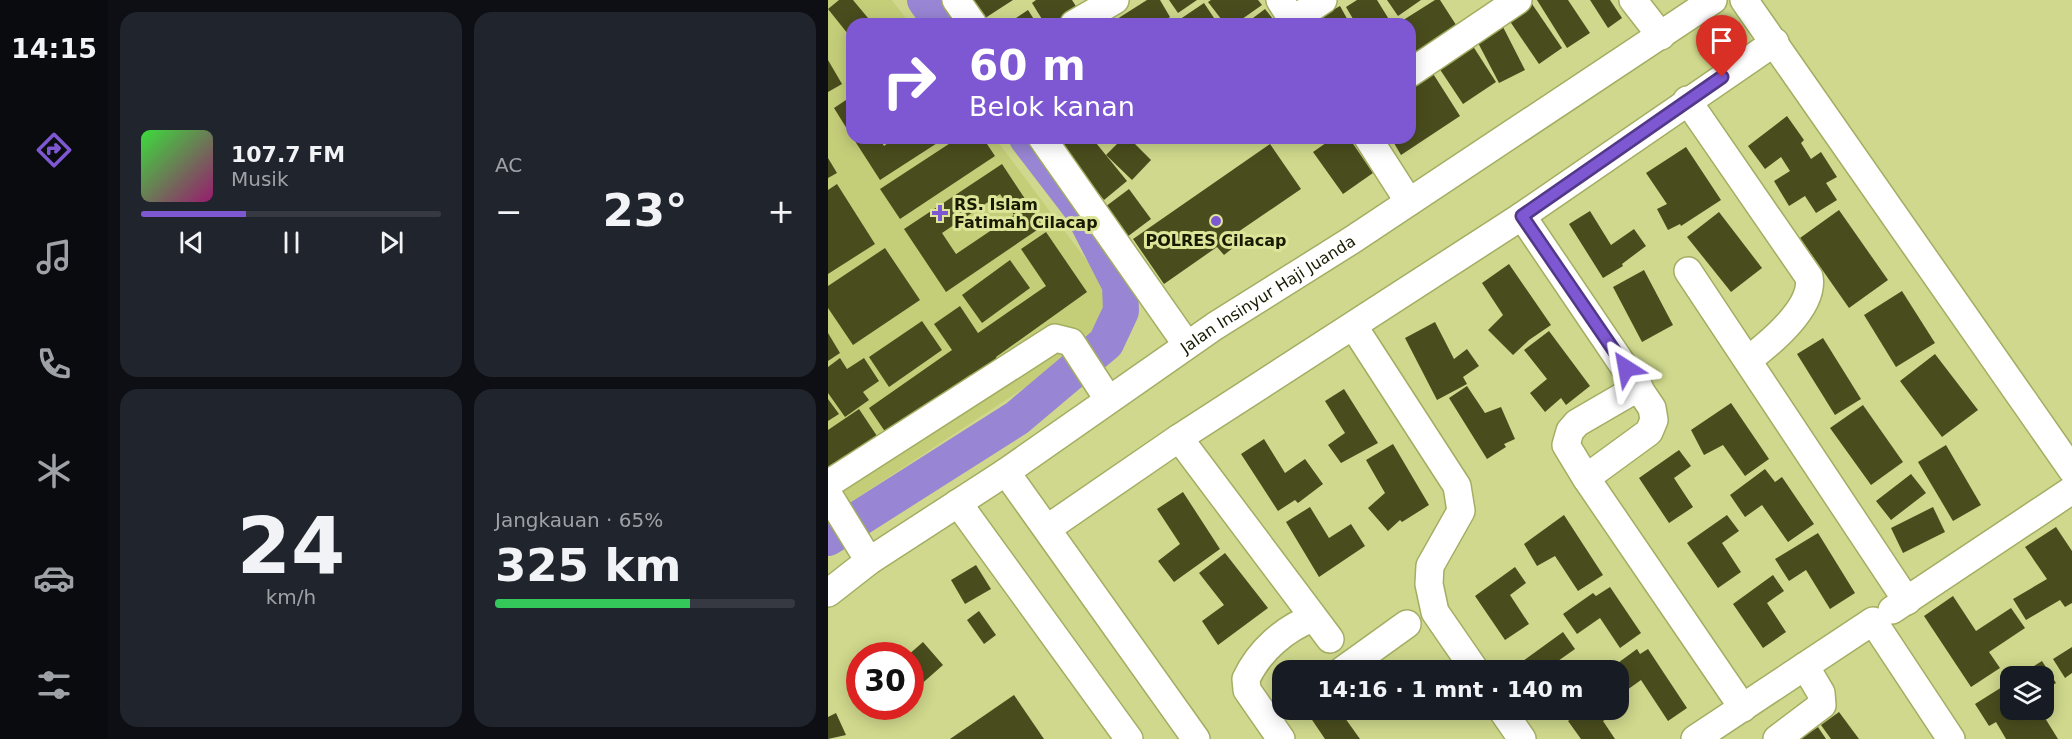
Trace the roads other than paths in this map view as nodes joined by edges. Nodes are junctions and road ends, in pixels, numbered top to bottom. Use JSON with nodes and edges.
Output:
{"nodes":[{"id":1,"x":956,"y":0,"type":"edge"},
{"id":2,"x":1115,"y":0,"type":"edge"},
{"id":3,"x":1323,"y":0,"type":"edge"},
{"id":4,"x":1518,"y":0,"type":"edge"},
{"id":5,"x":1633,"y":0,"type":"edge"},
{"id":6,"x":1713,"y":0,"type":"edge"},
{"id":7,"x":1744,"y":0,"type":"edge"},
{"id":8,"x":1289,"y":15,"type":"edge"},
{"id":9,"x":969,"y":18,"type":"edge"},
{"id":10,"x":1084,"y":18,"type":"edge"},
{"id":11,"x":1661,"y":36,"type":"junction"},
{"id":12,"x":1775,"y":42,"type":"junction"},
{"id":13,"x":1416,"y":69,"type":"edge"},
{"id":14,"x":1688,"y":100,"type":"junction"},
{"id":15,"x":1046,"y":144,"type":"edge"},
{"id":16,"x":1372,"y":144,"type":"edge"},
{"id":17,"x":1409,"y":202,"type":"junction"},
{"id":18,"x":1522,"y":216,"type":"junction"},
{"id":19,"x":1688,"y":271,"type":"dead end"},
{"id":20,"x":1354,"y":327,"type":"junction"},
{"id":21,"x":1187,"y":345,"type":"junction"},
{"id":22,"x":1748,"y":360,"type":"junction"},
{"id":23,"x":1639,"y":387,"type":"junction"},
{"id":24,"x":1108,"y":399,"type":"junction"},
{"id":25,"x":1179,"y":438,"type":"junction"},
{"id":26,"x":2072,"y":470,"type":"edge"},
{"id":27,"x":1005,"y":471,"type":"junction"},
{"id":28,"x":1586,"y":478,"type":"junction"},
{"id":29,"x":2072,"y":490,"type":"edge"},
{"id":30,"x":830,"y":494,"type":"edge"},
{"id":31,"x":958,"y":503,"type":"junction"},
{"id":32,"x":1048,"y":528,"type":"junction"},
{"id":33,"x":869,"y":561,"type":"junction"},
{"id":34,"x":828,"y":593,"type":"edge"},
{"id":35,"x":1907,"y":601,"type":"junction"},
{"id":36,"x":1313,"y":618,"type":"junction"},
{"id":37,"x":1873,"y":621,"type":"junction"},
{"id":38,"x":1407,"y":624,"type":"dead end"},
{"id":39,"x":1330,"y":639,"type":"dead end"},
{"id":40,"x":1357,"y":660,"type":"edge"},
{"id":41,"x":1468,"y":660,"type":"edge"},
{"id":42,"x":1804,"y":666,"type":"junction"},
{"id":43,"x":1743,"y":708,"type":"junction"},
{"id":44,"x":1509,"y":720,"type":"edge"},
{"id":45,"x":1280,"y":724,"type":"edge"},
{"id":46,"x":1129,"y":739,"type":"edge"},
{"id":47,"x":1196,"y":739,"type":"edge"},
{"id":48,"x":1522,"y":739,"type":"edge"},
{"id":49,"x":1695,"y":739,"type":"edge"},
{"id":50,"x":1777,"y":739,"type":"edge"},
{"id":51,"x":1951,"y":739,"type":"edge"}],
"edges":[{"from":1,"to":9,"type":"street"},
{"from":2,"to":10,"type":"street"},
{"from":3,"to":8,"type":"street"},
{"from":4,"to":13,"type":"street"},
{"from":5,"to":11,"type":"street"},
{"from":6,"to":11,"type":"street","name":"Jalan Insinyur Haji Juanda"},
{"from":7,"to":12,"type":"street"},
{"from":11,"to":17,"type":"street","name":"Jalan Insinyur Haji Juanda"},
{"from":12,"to":14,"type":"street"},
{"from":12,"to":26,"type":"street"},
{"from":14,"to":18,"type":"street"},
{"from":14,"to":22,"type":"street"},
{"from":15,"to":21,"type":"street"},
{"from":16,"to":17,"type":"street"},
{"from":17,"to":21,"type":"street","name":"Jalan Insinyur Haji Juanda"},
{"from":18,"to":20,"type":"street"},
{"from":18,"to":23,"type":"street"},
{"from":19,"to":22,"type":"street"},
{"from":20,"to":25,"type":"street"},
{"from":20,"to":41,"type":"street"},
{"from":21,"to":24,"type":"street","name":"Jalan Insinyur Haji Juanda"},
{"from":22,"to":35,"type":"street"},
{"from":23,"to":28,"type":"street"},
{"from":23,"to":28,"type":"street"},
{"from":24,"to":27,"type":"street","name":"Jalan Insinyur Haji Juanda"},
{"from":24,"to":30,"type":"street"},
{"from":25,"to":32,"type":"street"},
{"from":25,"to":36,"type":"street"},
{"from":27,"to":31,"type":"street","name":"Jalan Insinyur Haji Juanda"},
{"from":27,"to":32,"type":"street"},
{"from":28,"to":43,"type":"street"},
{"from":29,"to":35,"type":"street"},
{"from":30,"to":33,"type":"street"},
{"from":31,"to":33,"type":"street","name":"Jalan Insinyur Haji Juanda"},
{"from":31,"to":46,"type":"street"},
{"from":32,"to":47,"type":"street"},
{"from":33,"to":34,"type":"street","name":"Jalan Insinyur Haji Juanda"},
{"from":35,"to":37,"type":"street"},
{"from":36,"to":39,"type":"street"},
{"from":36,"to":45,"type":"street"},
{"from":37,"to":42,"type":"street"},
{"from":37,"to":51,"type":"street"},
{"from":38,"to":40,"type":"street"},
{"from":42,"to":43,"type":"street"},
{"from":42,"to":50,"type":"street"},
{"from":43,"to":49,"type":"street"},
{"from":44,"to":48,"type":"street"}]}
